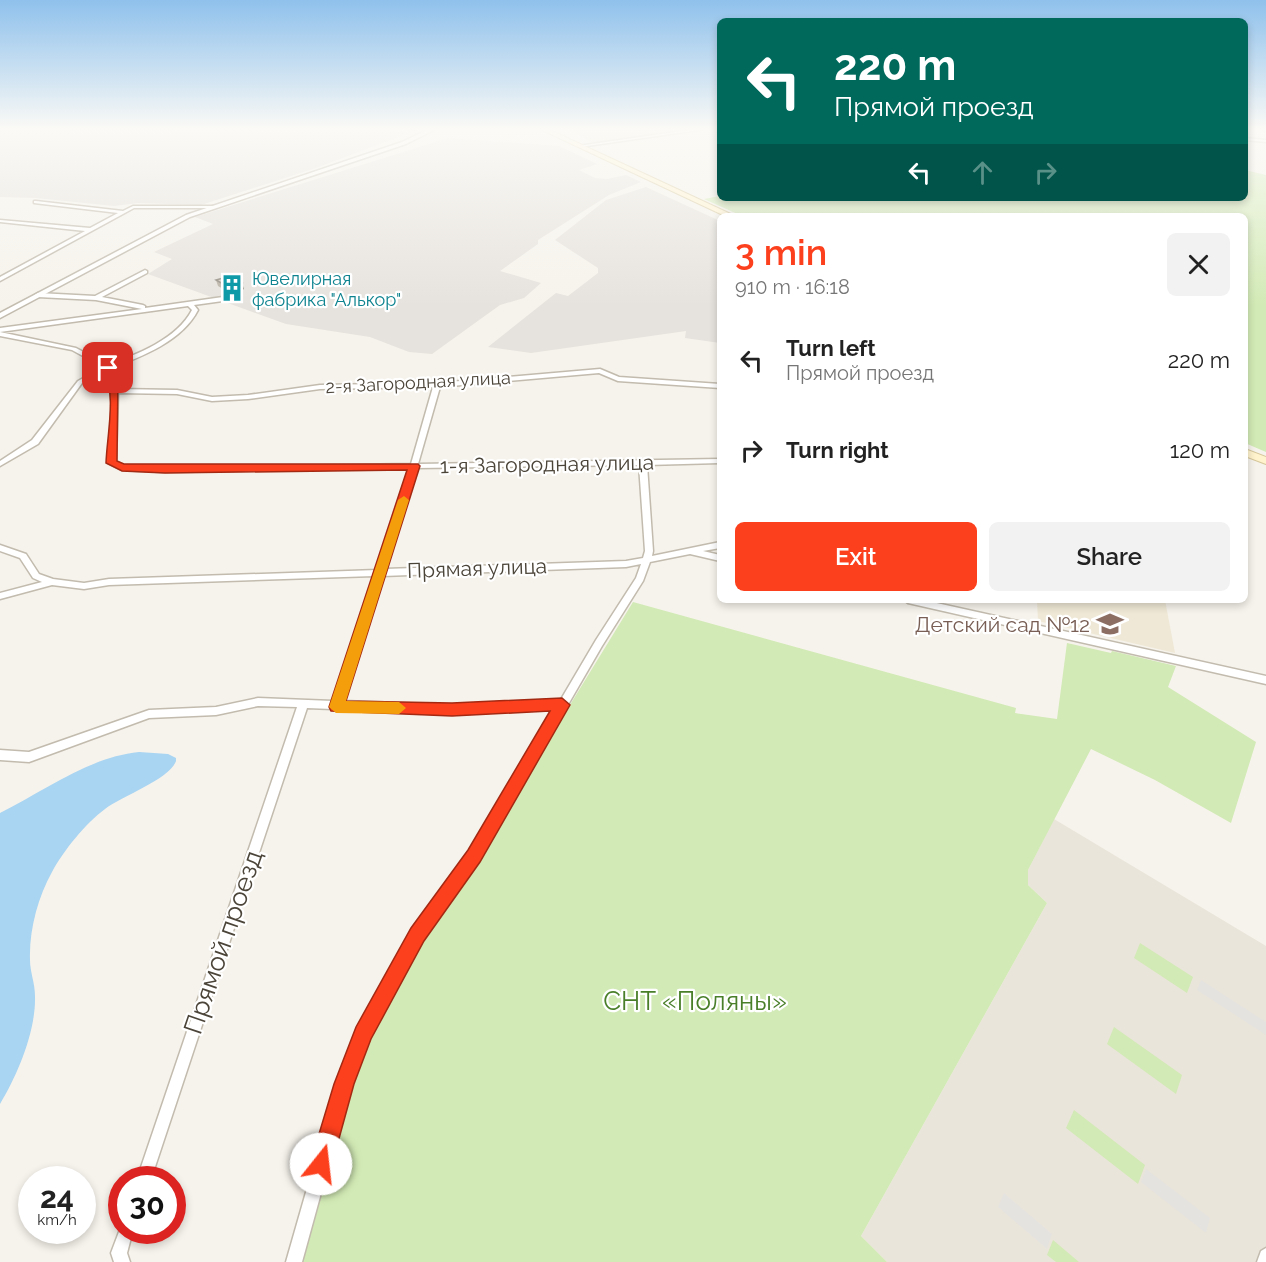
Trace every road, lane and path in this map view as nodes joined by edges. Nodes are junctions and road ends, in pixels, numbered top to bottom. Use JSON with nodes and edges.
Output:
{"nodes":[{"id":1,"x":268,"y":189,"type":"edge"},
{"id":2,"x":673,"y":189,"type":"edge"},
{"id":3,"x":36,"y":202,"type":"dead end"},
{"id":4,"x":215,"y":207,"type":"junction"},
{"id":5,"x":123,"y":212,"type":"junction"},
{"id":6,"x":725,"y":213,"type":"edge"},
{"id":7,"x":0,"y":220,"type":"edge"},
{"id":8,"x":91,"y":230,"type":"junction"},
{"id":9,"x":145,"y":272,"type":"dead end"},
{"id":10,"x":0,"y":279,"type":"edge"},
{"id":11,"x":38,"y":295,"type":"junction"},
{"id":12,"x":96,"y":298,"type":"junction"},
{"id":13,"x":230,"y":298,"type":"dead end"},
{"id":14,"x":191,"y":305,"type":"junction"},
{"id":15,"x":148,"y":308,"type":"junction"},
{"id":16,"x":0,"y":316,"type":"edge"},
{"id":17,"x":0,"y":332,"type":"edge"},
{"id":18,"x":108,"y":368,"type":"junction"},
{"id":19,"x":437,"y":385,"type":"junction"},
{"id":20,"x":717,"y":386,"type":"edge"},
{"id":21,"x":114,"y":391,"type":"junction"},
{"id":22,"x":1248,"y":453,"type":"edge"},
{"id":23,"x":717,"y":461,"type":"edge"},
{"id":24,"x":1266,"y":461,"type":"edge"},
{"id":25,"x":644,"y":463,"type":"junction"},
{"id":26,"x":0,"y":464,"type":"edge"},
{"id":27,"x":414,"y":466,"type":"junction"},
{"id":28,"x":717,"y":546,"type":"edge"},
{"id":29,"x":0,"y":548,"type":"edge"},
{"id":30,"x":691,"y":551,"type":"junction"},
{"id":31,"x":717,"y":557,"type":"edge"},
{"id":32,"x":647,"y":561,"type":"junction"},
{"id":33,"x":379,"y":572,"type":"junction"},
{"id":34,"x":52,"y":582,"type":"junction"},
{"id":35,"x":0,"y":597,"type":"edge"},
{"id":36,"x":921,"y":603,"type":"edge"},
{"id":37,"x":1266,"y":680,"type":"edge"},
{"id":38,"x":303,"y":705,"type":"junction"},
{"id":39,"x":562,"y":705,"type":"junction"},
{"id":40,"x":336,"y":707,"type":"junction"},
{"id":41,"x":0,"y":755,"type":"edge"},
{"id":42,"x":148,"y":1166,"type":"edge"},
{"id":43,"x":121,"y":1244,"type":"edge"},
{"id":44,"x":1266,"y":1256,"type":"edge"},
{"id":45,"x":122,"y":1262,"type":"edge"},
{"id":46,"x":294,"y":1262,"type":"edge"},
{"id":47,"x":1264,"y":1262,"type":"edge"}],
"edges":[{"from":1,"to":4,"type":"street"},
{"from":2,"to":6,"type":"main road"},
{"from":3,"to":5,"type":"street"},
{"from":4,"to":5,"type":"street"},
{"from":4,"to":11,"type":"street"},
{"from":5,"to":8,"type":"street"},
{"from":7,"to":8,"type":"street"},
{"from":8,"to":10,"type":"street"},
{"from":9,"to":12,"type":"street"},
{"from":11,"to":12,"type":"street"},
{"from":11,"to":16,"type":"street"},
{"from":12,"to":15,"type":"street"},
{"from":13,"to":14,"type":"street"},
{"from":14,"to":15,"type":"street"},
{"from":14,"to":18,"type":"street"},
{"from":15,"to":17,"type":"street"},
{"from":17,"to":18,"type":"street"},
{"from":18,"to":21,"type":"street","name":"1-я Загородная улица"},
{"from":18,"to":26,"type":"street"},
{"from":19,"to":20,"type":"street","name":"2-я Загородная улица"},
{"from":19,"to":21,"type":"street","name":"2-я Загородная улица"},
{"from":19,"to":27,"type":"street"},
{"from":21,"to":27,"type":"street","name":"1-я Загородная улица"},
{"from":22,"to":24,"type":"main road"},
{"from":23,"to":25,"type":"street","name":"1-я Загородная улица"},
{"from":25,"to":27,"type":"street","name":"1-я Загородная улица"},
{"from":25,"to":32,"type":"street"},
{"from":27,"to":33,"type":"street"},
{"from":28,"to":30,"type":"street","name":"Прямая улица"},
{"from":29,"to":34,"type":"street"},
{"from":30,"to":31,"type":"street"},
{"from":30,"to":32,"type":"street","name":"Прямая улица"},
{"from":32,"to":33,"type":"street","name":"Прямая улица"},
{"from":32,"to":39,"type":"street"},
{"from":33,"to":34,"type":"street","name":"Прямая улица"},
{"from":33,"to":40,"type":"street"},
{"from":34,"to":35,"type":"street"},
{"from":36,"to":37,"type":"street"},
{"from":38,"to":40,"type":"street"},
{"from":38,"to":41,"type":"street"},
{"from":38,"to":42,"type":"street","name":"Прямой проезд"},
{"from":39,"to":40,"type":"street"},
{"from":39,"to":46,"type":"street"},
{"from":43,"to":45,"type":"street"},
{"from":44,"to":47,"type":"street"}]}
